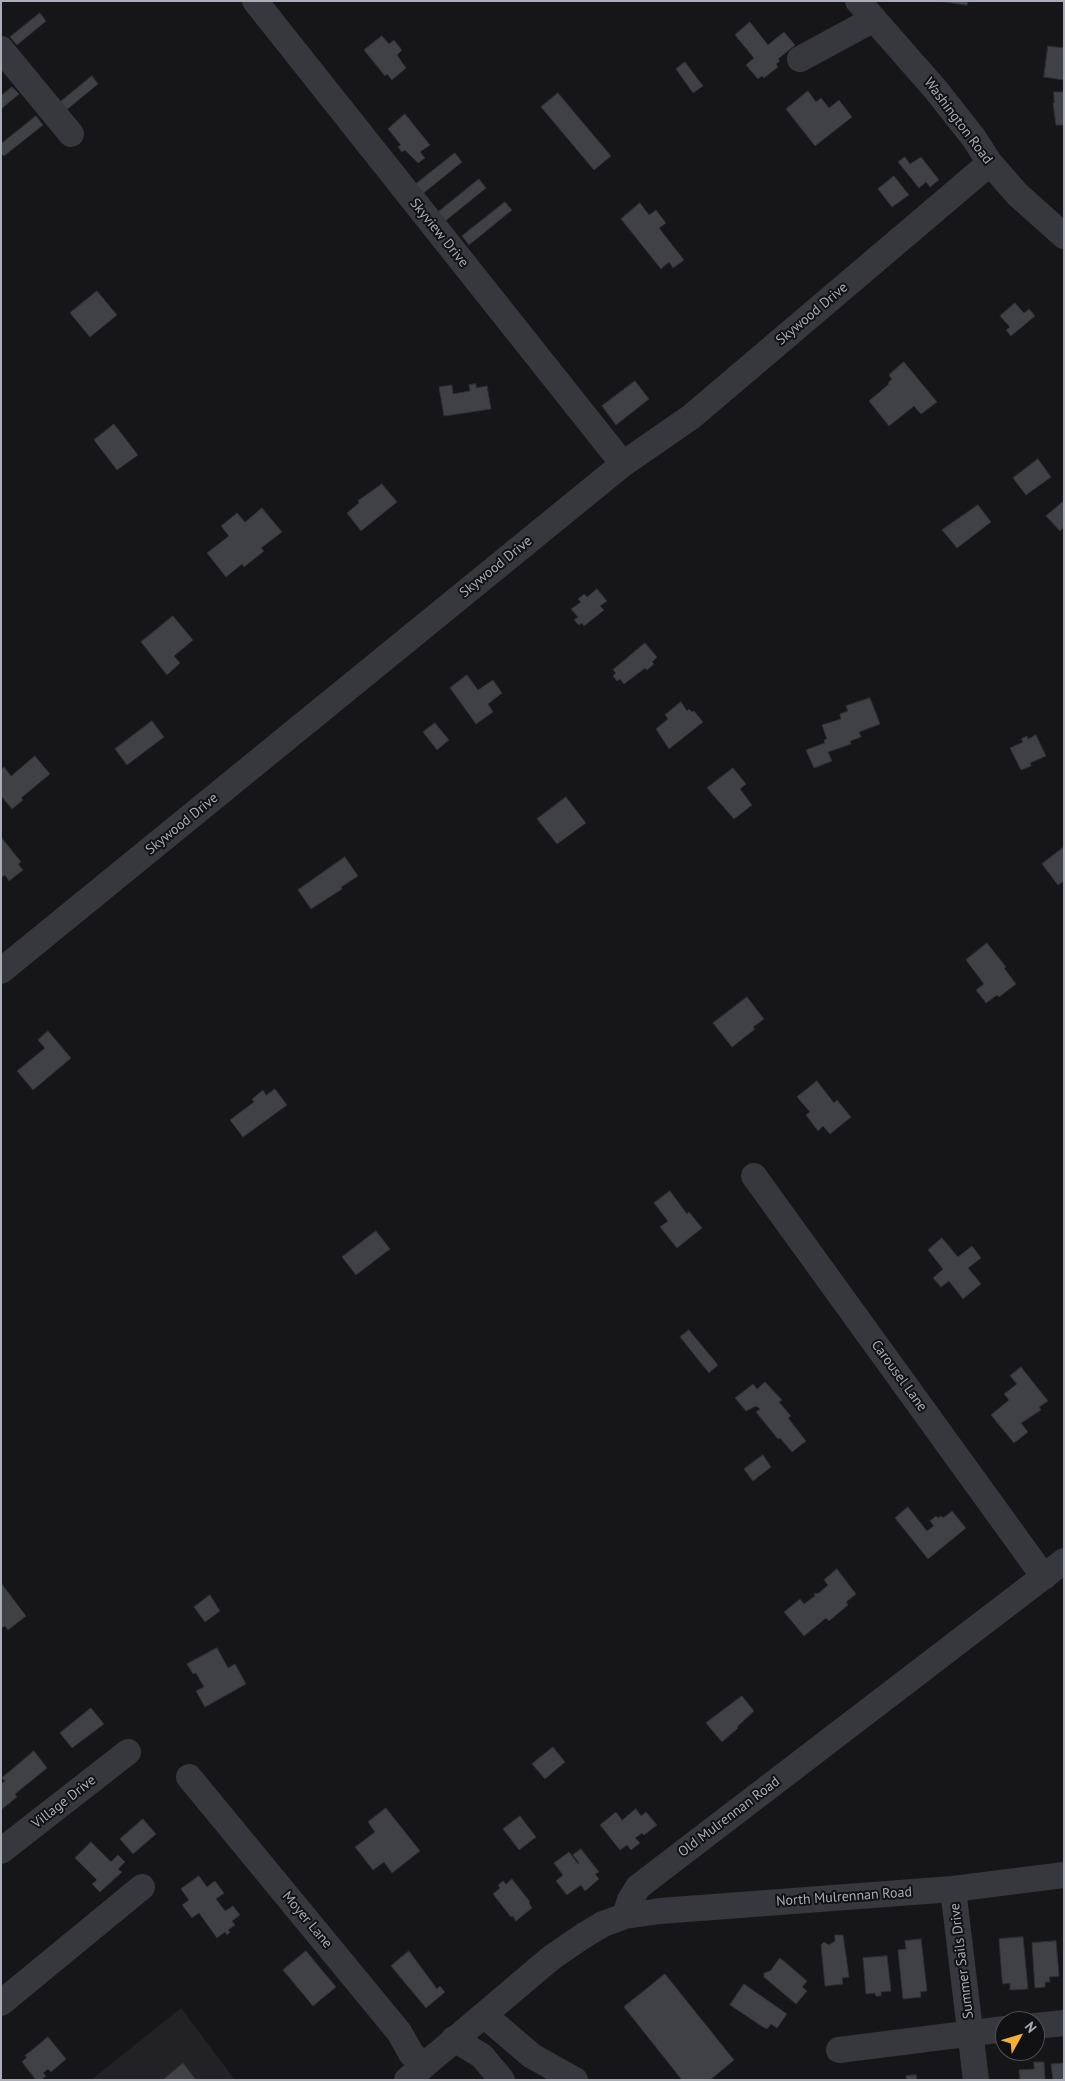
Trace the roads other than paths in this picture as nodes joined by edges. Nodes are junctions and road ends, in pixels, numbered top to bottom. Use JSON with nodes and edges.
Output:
{"nodes":[{"id":1,"x":255,"y":1,"type":"edge"},
{"id":2,"x":866,"y":10,"type":"edge"},
{"id":3,"x":1,"y":49,"type":"edge"},
{"id":4,"x":800,"y":58,"type":"dead end"},
{"id":5,"x":71,"y":134,"type":"dead end"},
{"id":6,"x":990,"y":163,"type":"junction"},
{"id":7,"x":1064,"y":236,"type":"edge"},
{"id":8,"x":623,"y":464,"type":"junction"},
{"id":9,"x":1,"y":971,"type":"edge"},
{"id":10,"x":754,"y":1176,"type":"dead end"},
{"id":11,"x":1054,"y":1569,"type":"edge"},
{"id":12,"x":128,"y":1752,"type":"dead end"},
{"id":13,"x":189,"y":1777,"type":"dead end"},
{"id":14,"x":1,"y":1851,"type":"edge"},
{"id":15,"x":1064,"y":1875,"type":"edge"},
{"id":16,"x":142,"y":1887,"type":"dead end"},
{"id":17,"x":953,"y":1889,"type":"junction"},
{"id":18,"x":625,"y":1916,"type":"junction"},
{"id":19,"x":11,"y":1995,"type":"edge"},
{"id":20,"x":484,"y":2015,"type":"junction"},
{"id":21,"x":1064,"y":2023,"type":"edge"},
{"id":22,"x":1045,"y":2025,"type":"edge"},
{"id":23,"x":995,"y":2030,"type":"edge"},
{"id":24,"x":970,"y":2033,"type":"junction"},
{"id":25,"x":454,"y":2039,"type":"junction"},
{"id":26,"x":839,"y":2050,"type":"dead end"},
{"id":27,"x":541,"y":2071,"type":"edge"},
{"id":28,"x":414,"y":2073,"type":"edge"},
{"id":29,"x":502,"y":2080,"type":"edge"},
{"id":30,"x":575,"y":2080,"type":"edge"},
{"id":31,"x":976,"y":2080,"type":"edge"}],
"edges":[{"from":1,"to":8,"type":"street","name":"Skyview Drive"},
{"from":2,"to":4,"type":"street"},
{"from":2,"to":6,"type":"street","name":"Washington Road"},
{"from":3,"to":5,"type":"street"},
{"from":6,"to":7,"type":"street","name":"Washington Road"},
{"from":6,"to":8,"type":"street","name":"Skywood Drive"},
{"from":8,"to":9,"type":"street","name":"Skywood Drive"},
{"from":10,"to":11,"type":"street","name":"Carousel Lane"},
{"from":11,"to":18,"type":"street","name":"Old Mulrennan Road"},
{"from":12,"to":14,"type":"street","name":"Village Drive"},
{"from":13,"to":28,"type":"street","name":"Moyer Lane"},
{"from":15,"to":17,"type":"street","name":"North Mulrennan Road"},
{"from":16,"to":19,"type":"street"},
{"from":17,"to":18,"type":"street","name":"North Mulrennan Road"},
{"from":17,"to":24,"type":"street","name":"Summer Sails Drive"},
{"from":18,"to":20,"type":"street"},
{"from":20,"to":25,"type":"street"},
{"from":20,"to":27,"type":"street"},
{"from":21,"to":22,"type":"street"},
{"from":23,"to":24,"type":"street","name":"Summer Sails Drive"},
{"from":24,"to":26,"type":"street","name":"Summer Sails Drive"},
{"from":24,"to":31,"type":"street","name":"Summer Sails Drive"},
{"from":25,"to":28,"type":"street"},
{"from":25,"to":29,"type":"street"},
{"from":27,"to":30,"type":"street"}]}
